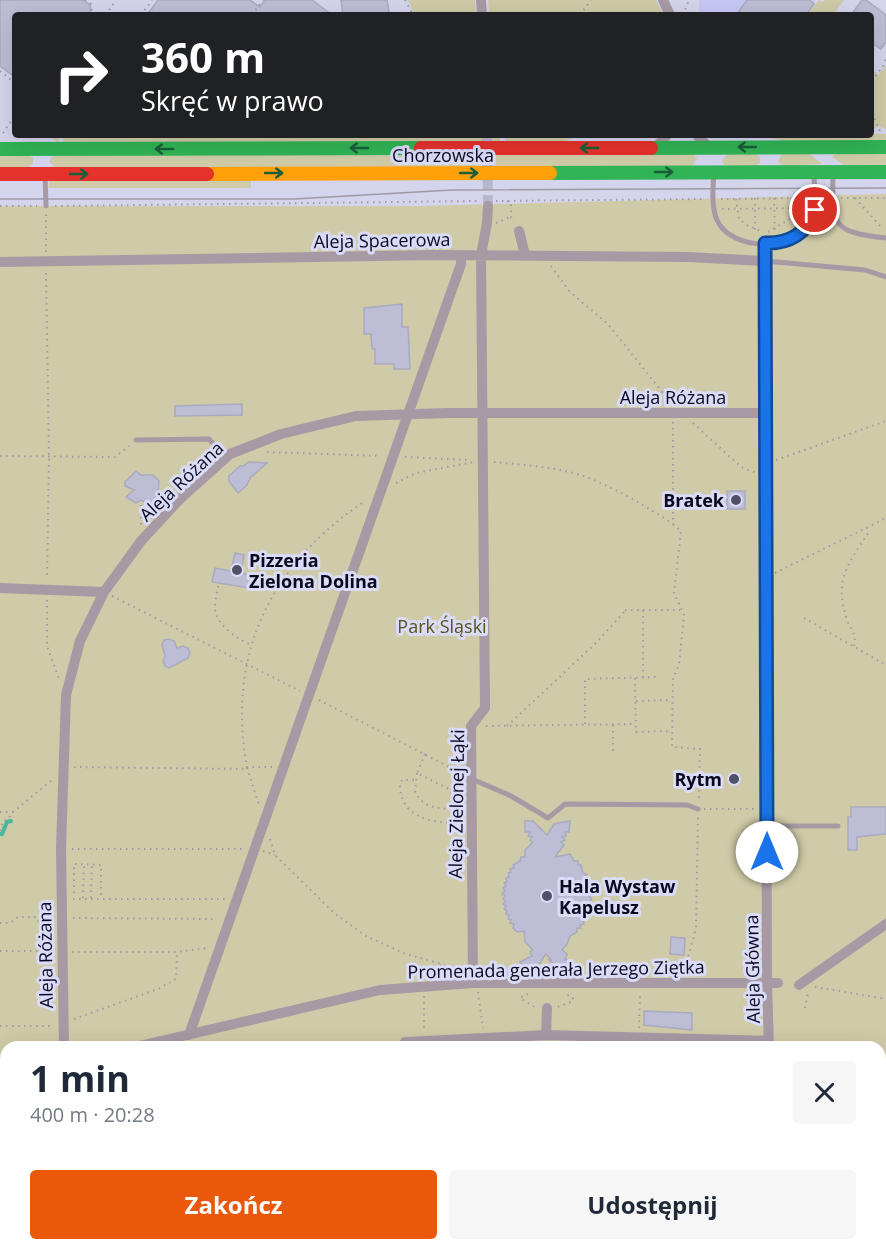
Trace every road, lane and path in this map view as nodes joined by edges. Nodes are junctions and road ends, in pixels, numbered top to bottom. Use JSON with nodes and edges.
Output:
{"nodes":[{"id":1,"x":85,"y":0,"type":"edge"},
{"id":2,"x":92,"y":12,"type":"edge"},
{"id":3,"x":886,"y":57,"type":"edge"},
{"id":4,"x":0,"y":71,"type":"edge"},
{"id":5,"x":874,"y":77,"type":"edge"},
{"id":6,"x":12,"y":81,"type":"edge"},
{"id":7,"x":874,"y":118,"type":"edge"},
{"id":8,"x":12,"y":120,"type":"edge"},
{"id":9,"x":880,"y":131,"type":"dead end"},
{"id":10,"x":3,"y":133,"type":"dead end"},
{"id":11,"x":664,"y":138,"type":"edge"},
{"id":12,"x":700,"y":138,"type":"edge"},
{"id":13,"x":655,"y":147,"type":"junction"},
{"id":14,"x":770,"y":147,"type":"junction"},
{"id":15,"x":818,"y":147,"type":"junction"},
{"id":16,"x":886,"y":147,"type":"edge"},
{"id":17,"x":709,"y":148,"type":"junction"},
{"id":18,"x":0,"y":149,"type":"edge"},
{"id":19,"x":41,"y":149,"type":"junction"},
{"id":20,"x":712,"y":172,"type":"junction"},
{"id":21,"x":770,"y":172,"type":"junction"},
{"id":22,"x":814,"y":172,"type":"junction"},
{"id":23,"x":833,"y":172,"type":"junction"},
{"id":24,"x":886,"y":172,"type":"edge"},
{"id":25,"x":0,"y":174,"type":"edge"},
{"id":26,"x":43,"y":174,"type":"junction"},
{"id":27,"x":754,"y":198,"type":"junction"},
{"id":28,"x":774,"y":198,"type":"junction"},
{"id":29,"x":793,"y":198,"type":"junction"},
{"id":30,"x":815,"y":198,"type":"junction"},
{"id":31,"x":832,"y":198,"type":"junction"},
{"id":32,"x":855,"y":198,"type":"junction"},
{"id":33,"x":886,"y":198,"type":"edge"},
{"id":34,"x":714,"y":199,"type":"junction"},
{"id":35,"x":736,"y":199,"type":"junction"},
{"id":36,"x":507,"y":201,"type":"junction"},
{"id":37,"x":489,"y":203,"type":"junction"},
{"id":38,"x":0,"y":206,"type":"edge"},
{"id":39,"x":46,"y":206,"type":"junction"},
{"id":40,"x":805,"y":208,"type":"dead end"},
{"id":41,"x":723,"y":209,"type":"dead end"},
{"id":42,"x":736,"y":209,"type":"junction"},
{"id":43,"x":755,"y":209,"type":"junction"},
{"id":44,"x":773,"y":209,"type":"junction"},
{"id":45,"x":793,"y":209,"type":"junction"},
{"id":46,"x":497,"y":224,"type":"dead end"},
{"id":47,"x":886,"y":230,"type":"edge"},
{"id":48,"x":519,"y":231,"type":"dead end"},
{"id":49,"x":755,"y":231,"type":"junction"},
{"id":50,"x":775,"y":231,"type":"junction"},
{"id":51,"x":886,"y":238,"type":"edge"},
{"id":52,"x":765,"y":243,"type":"junction"},
{"id":53,"x":461,"y":255,"type":"junction"},
{"id":54,"x":481,"y":255,"type":"junction"},
{"id":55,"x":525,"y":255,"type":"junction"},
{"id":56,"x":546,"y":255,"type":"junction"},
{"id":57,"x":765,"y":261,"type":"junction"},
{"id":58,"x":0,"y":262,"type":"edge"},
{"id":59,"x":46,"y":262,"type":"junction"},
{"id":60,"x":886,"y":277,"type":"edge"},
{"id":61,"x":483,"y":413,"type":"junction"},
{"id":62,"x":765,"y":413,"type":"junction"},
{"id":63,"x":409,"y":414,"type":"junction"},
{"id":64,"x":679,"y":415,"type":"junction"},
{"id":65,"x":886,"y":421,"type":"edge"},
{"id":66,"x":136,"y":441,"type":"joint"},
{"id":67,"x":266,"y":452,"type":"dead end"},
{"id":68,"x":230,"y":454,"type":"junction"},
{"id":69,"x":0,"y":456,"type":"edge"},
{"id":70,"x":394,"y":456,"type":"junction"},
{"id":71,"x":49,"y":457,"type":"junction"},
{"id":72,"x":483,"y":461,"type":"junction"},
{"id":73,"x":766,"y":461,"type":"junction"},
{"id":74,"x":756,"y":473,"type":"dead end"},
{"id":75,"x":382,"y":489,"type":"junction"},
{"id":76,"x":141,"y":505,"type":"dead end"},
{"id":77,"x":886,"y":518,"type":"edge"},
{"id":78,"x":673,"y":524,"type":"junction"},
{"id":79,"x":867,"y":528,"type":"junction"},
{"id":80,"x":141,"y":541,"type":"junction"},
{"id":81,"x":766,"y":578,"type":"junction"},
{"id":82,"x":218,"y":586,"type":"dead end"},
{"id":83,"x":0,"y":588,"type":"edge"},
{"id":84,"x":47,"y":589,"type":"junction"},
{"id":85,"x":104,"y":592,"type":"junction"},
{"id":86,"x":643,"y":610,"type":"junction"},
{"id":87,"x":681,"y":610,"type":"junction"},
{"id":88,"x":804,"y":618,"type":"dead end"},
{"id":89,"x":252,"y":645,"type":"junction"},
{"id":90,"x":854,"y":646,"type":"junction"},
{"id":91,"x":246,"y":664,"type":"junction"},
{"id":92,"x":886,"y":664,"type":"edge"},
{"id":93,"x":657,"y":677,"type":"dead end"},
{"id":94,"x":635,"y":678,"type":"junction"},
{"id":95,"x":643,"y":678,"type":"junction"},
{"id":96,"x":66,"y":695,"type":"junction"},
{"id":97,"x":309,"y":695,"type":"junction"},
{"id":98,"x":672,"y":700,"type":"junction"},
{"id":99,"x":636,"y":701,"type":"junction"},
{"id":100,"x":613,"y":724,"type":"junction"},
{"id":101,"x":636,"y":724,"type":"junction"},
{"id":102,"x":585,"y":725,"type":"junction"},
{"id":103,"x":471,"y":726,"type":"junction"},
{"id":104,"x":507,"y":726,"type":"junction"},
{"id":105,"x":672,"y":731,"type":"junction"},
{"id":106,"x":613,"y":752,"type":"dead end"},
{"id":107,"x":425,"y":754,"type":"junction"},
{"id":108,"x":247,"y":767,"type":"junction"},
{"id":109,"x":284,"y":767,"type":"junction"},
{"id":110,"x":62,"y":769,"type":"junction"},
{"id":111,"x":417,"y":773,"type":"junction"},
{"id":112,"x":471,"y":778,"type":"junction"},
{"id":113,"x":414,"y":780,"type":"junction"},
{"id":114,"x":452,"y":809,"type":"junction"},
{"id":115,"x":698,"y":809,"type":"junction"},
{"id":116,"x":756,"y":809,"type":"dead end"},
{"id":117,"x":467,"y":811,"type":"junction"},
{"id":118,"x":0,"y":812,"type":"edge"},
{"id":119,"x":13,"y":812,"type":"junction"},
{"id":120,"x":2,"y":820,"type":"edge"},
{"id":121,"x":264,"y":824,"type":"junction"},
{"id":122,"x":767,"y":826,"type":"junction"},
{"id":123,"x":838,"y":826,"type":"dead end"},
{"id":124,"x":0,"y":831,"type":"edge"},
{"id":125,"x":61,"y":849,"type":"junction"},
{"id":126,"x":255,"y":849,"type":"junction"},
{"id":127,"x":274,"y":855,"type":"junction"},
{"id":128,"x":84,"y":864,"type":"junction"},
{"id":129,"x":92,"y":865,"type":"junction"},
{"id":130,"x":61,"y":899,"type":"junction"},
{"id":131,"x":74,"y":899,"type":"junction"},
{"id":132,"x":83,"y":899,"type":"junction"},
{"id":133,"x":91,"y":899,"type":"junction"},
{"id":134,"x":101,"y":899,"type":"junction"},
{"id":135,"x":238,"y":899,"type":"junction"},
{"id":136,"x":61,"y":918,"type":"junction"},
{"id":137,"x":231,"y":920,"type":"junction"},
{"id":138,"x":0,"y":923,"type":"edge"},
{"id":139,"x":886,"y":924,"type":"edge"},
{"id":140,"x":49,"y":929,"type":"dead end"},
{"id":141,"x":222,"y":945,"type":"junction"},
{"id":142,"x":0,"y":951,"type":"edge"},
{"id":143,"x":63,"y":951,"type":"junction"},
{"id":144,"x":177,"y":952,"type":"junction"},
{"id":145,"x":442,"y":964,"type":"junction"},
{"id":146,"x":475,"y":983,"type":"junction"},
{"id":147,"x":640,"y":983,"type":"junction"},
{"id":148,"x":686,"y":983,"type":"junction"},
{"id":149,"x":772,"y":983,"type":"junction"},
{"id":150,"x":548,"y":984,"type":"junction"},
{"id":151,"x":423,"y":986,"type":"junction"},
{"id":152,"x":804,"y":986,"type":"junction"},
{"id":153,"x":886,"y":999,"type":"edge"},
{"id":154,"x":806,"y":1008,"type":"dead end"},
{"id":155,"x":547,"y":1010,"type":"junction"},
{"id":156,"x":63,"y":1023,"type":"junction"},
{"id":157,"x":0,"y":1026,"type":"edge"},
{"id":158,"x":189,"y":1035,"type":"junction"},
{"id":159,"x":546,"y":1035,"type":"junction"},
{"id":160,"x":638,"y":1037,"type":"junction"},
{"id":161,"x":484,"y":1038,"type":"junction"},
{"id":162,"x":64,"y":1041,"type":"edge"},
{"id":163,"x":162,"y":1041,"type":"edge"},
{"id":164,"x":424,"y":1041,"type":"edge"},
{"id":165,"x":465,"y":1041,"type":"edge"},
{"id":166,"x":671,"y":1041,"type":"edge"},
{"id":167,"x":770,"y":1041,"type":"edge"}],
"edges":[{"from":1,"to":2,"type":"path"},
{"from":3,"to":5,"type":"path"},
{"from":4,"to":6,"type":"path"},
{"from":7,"to":9,"type":"path"},
{"from":8,"to":10,"type":"path"},
{"from":11,"to":13,"type":"street"},
{"from":12,"to":17,"type":"street"},
{"from":13,"to":17,"type":"main road","name":"Chorzowska"},
{"from":13,"to":19,"type":"main road","name":"Chorzowska","one_way":true},
{"from":14,"to":15,"type":"main road","name":"Chorzowska"},
{"from":14,"to":17,"type":"main road","name":"Chorzowska","one_way":true},
{"from":14,"to":21,"type":"main road"},
{"from":15,"to":16,"type":"main road","name":"Chorzowska"},
{"from":15,"to":23,"type":"main road"},
{"from":17,"to":20,"type":"main road"},
{"from":18,"to":19,"type":"main road","name":"Chorzowska"},
{"from":19,"to":26,"type":"main road"},
{"from":20,"to":21,"type":"main road","name":"Chorzowska"},
{"from":26,"to":20,"type":"main road","name":"Chorzowska","one_way":true},
{"from":20,"to":34,"type":"lane"},
{"from":21,"to":22,"type":"main road","name":"Chorzowska"},
{"from":22,"to":23,"type":"main road","name":"Chorzowska"},
{"from":22,"to":30,"type":"lane"},
{"from":23,"to":24,"type":"main road","name":"Chorzowska"},
{"from":23,"to":31,"type":"lane"},
{"from":25,"to":26,"type":"main road","name":"Chorzowska"},
{"from":26,"to":39,"type":"lane"},
{"from":27,"to":28,"type":"path"},
{"from":27,"to":35,"type":"path"},
{"from":27,"to":43,"type":"path"},
{"from":28,"to":29,"type":"path"},
{"from":28,"to":44,"type":"path"},
{"from":29,"to":30,"type":"path"},
{"from":29,"to":45,"type":"path"},
{"from":30,"to":52,"type":"lane"},
{"from":31,"to":32,"type":"path"},
{"from":31,"to":51,"type":"lane"},
{"from":32,"to":33,"type":"path"},
{"from":32,"to":47,"type":"path"},
{"from":34,"to":35,"type":"path"},
{"from":34,"to":36,"type":"path"},
{"from":34,"to":52,"type":"lane"},
{"from":35,"to":42,"type":"path"},
{"from":36,"to":37,"type":"path"},
{"from":36,"to":46,"type":"path"},
{"from":37,"to":39,"type":"path"},
{"from":37,"to":54,"type":"street","name":"Aleja Zielonej Łąki"},
{"from":38,"to":39,"type":"path"},
{"from":39,"to":59,"type":"path"},
{"from":40,"to":45,"type":"path"},
{"from":41,"to":42,"type":"path"},
{"from":42,"to":43,"type":"path"},
{"from":42,"to":49,"type":"path"},
{"from":43,"to":44,"type":"path"},
{"from":43,"to":49,"type":"path"},
{"from":44,"to":45,"type":"path"},
{"from":44,"to":50,"type":"path"},
{"from":45,"to":50,"type":"path"},
{"from":48,"to":55,"type":"street"},
{"from":49,"to":50,"type":"path"},
{"from":52,"to":57,"type":"street","name":"Aleja Główna"},
{"from":53,"to":54,"type":"street","name":"Aleja Spacerowa"},
{"from":53,"to":59,"type":"street","name":"Aleja Spacerowa"},
{"from":53,"to":63,"type":"street"},
{"from":54,"to":55,"type":"street","name":"Aleja Spacerowa"},
{"from":54,"to":61,"type":"street","name":"Aleja Zielonej Łąki"},
{"from":55,"to":56,"type":"street","name":"Aleja Spacerowa"},
{"from":56,"to":57,"type":"street","name":"Aleja Spacerowa"},
{"from":56,"to":64,"type":"path"},
{"from":57,"to":60,"type":"lane"},
{"from":57,"to":62,"type":"street","name":"Aleja Główna"},
{"from":58,"to":59,"type":"street","name":"Aleja Spacerowa"},
{"from":59,"to":71,"type":"path"},
{"from":61,"to":63,"type":"street","name":"Aleja Różana"},
{"from":61,"to":64,"type":"street","name":"Aleja Różana"},
{"from":61,"to":72,"type":"street","name":"Aleja Zielonej Łąki"},
{"from":62,"to":64,"type":"street","name":"Aleja Różana"},
{"from":62,"to":73,"type":"street","name":"Aleja Główna"},
{"from":63,"to":68,"type":"street","name":"Aleja Różana"},
{"from":63,"to":70,"type":"street"},
{"from":64,"to":74,"type":"path"},
{"from":64,"to":78,"type":"path"},
{"from":65,"to":73,"type":"path"},
{"from":66,"to":68,"type":"lane"},
{"from":66,"to":71,"type":"path"},
{"from":67,"to":70,"type":"path"},
{"from":68,"to":80,"type":"street","name":"Aleja Różana"},
{"from":69,"to":71,"type":"path"},
{"from":70,"to":72,"type":"path"},
{"from":70,"to":75,"type":"street"},
{"from":71,"to":84,"type":"path"},
{"from":72,"to":75,"type":"path"},
{"from":72,"to":78,"type":"path"},
{"from":72,"to":103,"type":"street","name":"Aleja Zielonej Łąki"},
{"from":73,"to":81,"type":"street","name":"Aleja Główna"},
{"from":75,"to":89,"type":"path"},
{"from":75,"to":97,"type":"street"},
{"from":76,"to":80,"type":"path"},
{"from":77,"to":79,"type":"path"},
{"from":78,"to":87,"type":"path"},
{"from":79,"to":81,"type":"path"},
{"from":79,"to":90,"type":"path"},
{"from":80,"to":85,"type":"street","name":"Aleja Różana"},
{"from":81,"to":122,"type":"street","name":"Aleja Główna"},
{"from":82,"to":89,"type":"path"},
{"from":83,"to":84,"type":"street"},
{"from":84,"to":85,"type":"street"},
{"from":84,"to":96,"type":"path"},
{"from":85,"to":91,"type":"path"},
{"from":85,"to":96,"type":"street","name":"Aleja Różana"},
{"from":86,"to":87,"type":"path"},
{"from":86,"to":95,"type":"path"},
{"from":86,"to":104,"type":"path"},
{"from":87,"to":98,"type":"path"},
{"from":88,"to":90,"type":"path"},
{"from":89,"to":91,"type":"path"},
{"from":90,"to":92,"type":"path"},
{"from":91,"to":97,"type":"path"},
{"from":91,"to":108,"type":"path"},
{"from":93,"to":95,"type":"path"},
{"from":94,"to":95,"type":"path"},
{"from":94,"to":99,"type":"path"},
{"from":94,"to":102,"type":"path"},
{"from":96,"to":110,"type":"street","name":"Aleja Różana"},
{"from":97,"to":107,"type":"path"},
{"from":97,"to":109,"type":"street"},
{"from":98,"to":99,"type":"path"},
{"from":98,"to":105,"type":"path"},
{"from":99,"to":101,"type":"path"},
{"from":100,"to":101,"type":"path"},
{"from":100,"to":102,"type":"path"},
{"from":100,"to":106,"type":"path"},
{"from":101,"to":105,"type":"path"},
{"from":102,"to":104,"type":"path"},
{"from":103,"to":104,"type":"path"},
{"from":103,"to":112,"type":"street","name":"Aleja Zielonej Łąki"},
{"from":105,"to":115,"type":"path"},
{"from":107,"to":111,"type":"path"},
{"from":107,"to":112,"type":"path"},
{"from":108,"to":109,"type":"path"},
{"from":108,"to":110,"type":"path"},
{"from":108,"to":121,"type":"path"},
{"from":109,"to":121,"type":"street"},
{"from":110,"to":119,"type":"path"},
{"from":110,"to":125,"type":"street","name":"Aleja Różana"},
{"from":111,"to":113,"type":"path"},
{"from":111,"to":114,"type":"path"},
{"from":112,"to":115,"type":"lane"},
{"from":112,"to":117,"type":"street","name":"Aleja Zielonej Łąki"},
{"from":113,"to":114,"type":"path"},
{"from":113,"to":117,"type":"path"},
{"from":114,"to":117,"type":"path"},
{"from":115,"to":116,"type":"path"},
{"from":115,"to":148,"type":"path"},
{"from":117,"to":146,"type":"street","name":"Aleja Zielonej Łąki"},
{"from":118,"to":119,"type":"path"},
{"from":119,"to":120,"type":"path"},
{"from":120,"to":124,"type":"path"},
{"from":121,"to":126,"type":"street"},
{"from":121,"to":127,"type":"path"},
{"from":122,"to":123,"type":"lane"},
{"from":122,"to":149,"type":"street","name":"Aleja Główna"},
{"from":125,"to":126,"type":"path"},
{"from":125,"to":130,"type":"street","name":"Aleja Różana"},
{"from":126,"to":127,"type":"path"},
{"from":126,"to":135,"type":"street"},
{"from":127,"to":145,"type":"path"},
{"from":128,"to":129,"type":"path"},
{"from":128,"to":131,"type":"path"},
{"from":128,"to":132,"type":"path"},
{"from":129,"to":133,"type":"path"},
{"from":129,"to":134,"type":"path"},
{"from":130,"to":131,"type":"path"},
{"from":130,"to":136,"type":"street","name":"Aleja Różana"},
{"from":131,"to":132,"type":"path"},
{"from":132,"to":133,"type":"path"},
{"from":133,"to":134,"type":"path"},
{"from":134,"to":135,"type":"path"},
{"from":135,"to":137,"type":"street"},
{"from":136,"to":137,"type":"path"},
{"from":136,"to":143,"type":"street","name":"Aleja Różana"},
{"from":137,"to":141,"type":"street"},
{"from":138,"to":140,"type":"path"},
{"from":139,"to":152,"type":"street"},
{"from":141,"to":144,"type":"path"},
{"from":141,"to":158,"type":"street"},
{"from":142,"to":143,"type":"path"},
{"from":143,"to":144,"type":"path"},
{"from":143,"to":156,"type":"street","name":"Aleja Różana"},
{"from":144,"to":156,"type":"path"},
{"from":145,"to":146,"type":"path"},
{"from":145,"to":151,"type":"path"},
{"from":146,"to":150,"type":"street","name":"Promenada generała Jerzego Ziętka"},
{"from":146,"to":151,"type":"street","name":"Promenada generała Jerzego Ziętka"},
{"from":146,"to":161,"type":"path"},
{"from":147,"to":148,"type":"street","name":"Promenada generała Jerzego Ziętka"},
{"from":147,"to":150,"type":"street","name":"Promenada generała Jerzego Ziętka"},
{"from":147,"to":160,"type":"path"},
{"from":148,"to":149,"type":"street","name":"Promenada generała Jerzego Ziętka"},
{"from":149,"to":167,"type":"street","name":"Aleja Główna"},
{"from":150,"to":155,"type":"path"},
{"from":150,"to":155,"type":"path"},
{"from":151,"to":158,"type":"street","name":"Promenada generała Jerzego Ziętka"},
{"from":151,"to":164,"type":"path"},
{"from":152,"to":153,"type":"path"},
{"from":152,"to":154,"type":"path"},
{"from":155,"to":159,"type":"street"},
{"from":156,"to":157,"type":"path"},
{"from":156,"to":162,"type":"street","name":"Aleja Różana"},
{"from":158,"to":163,"type":"street","name":"Promenada generała Jerzego Ziętka"},
{"from":159,"to":160,"type":"street"},
{"from":159,"to":161,"type":"street"},
{"from":160,"to":166,"type":"street"},
{"from":161,"to":165,"type":"street"}]}
